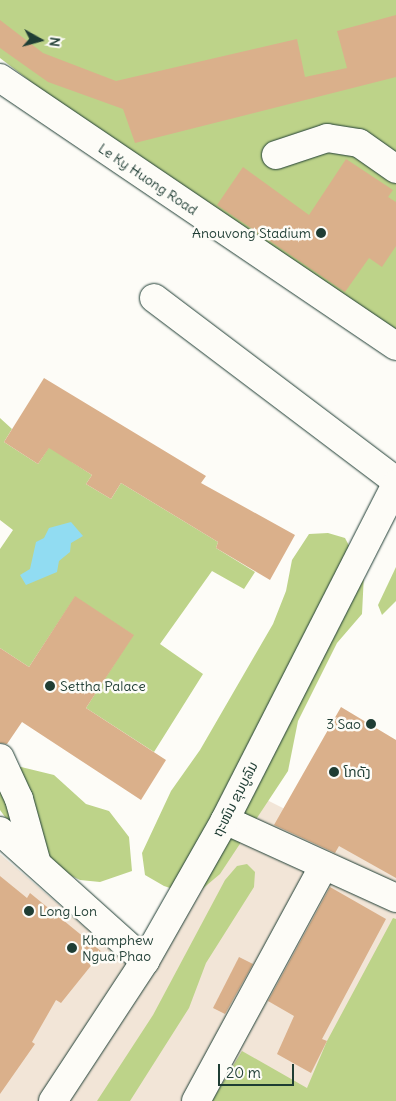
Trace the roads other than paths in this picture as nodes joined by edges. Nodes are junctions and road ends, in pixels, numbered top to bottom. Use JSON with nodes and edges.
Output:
{"nodes":[{"id":1,"x":0,"y":78,"type":"edge"},
{"id":2,"x":276,"y":156,"type":"dead end"},
{"id":3,"x":396,"y":169,"type":"edge"},
{"id":4,"x":154,"y":298,"type":"dead end"},
{"id":5,"x":396,"y":346,"type":"edge"},
{"id":6,"x":396,"y":481,"type":"edge"},
{"id":7,"x":396,"y":484,"type":"edge"},
{"id":8,"x":0,"y":758,"type":"edge"},
{"id":9,"x":225,"y":820,"type":"junction"},
{"id":10,"x":0,"y":831,"type":"edge"},
{"id":11,"x":37,"y":864,"type":"junction"},
{"id":12,"x":324,"y":865,"type":"junction"},
{"id":13,"x":396,"y":898,"type":"edge"},
{"id":14,"x":145,"y":961,"type":"junction"},
{"id":15,"x":53,"y":1101,"type":"edge"},
{"id":16,"x":196,"y":1101,"type":"edge"}],
"edges":[{"from":1,"to":5,"type":"street","name":"Le Ky Huong Road"},
{"from":2,"to":3,"type":"street"},
{"from":4,"to":6,"type":"street"},
{"from":7,"to":9,"type":"street","name":"ຖະໜົນ ຂຸນບູລົມ"},
{"from":8,"to":11,"type":"street"},
{"from":9,"to":12,"type":"street"},
{"from":9,"to":14,"type":"street","name":"ຖະໜົນ ຂຸນບູລົມ"},
{"from":10,"to":11,"type":"street"},
{"from":11,"to":14,"type":"street"},
{"from":12,"to":13,"type":"street"},
{"from":12,"to":16,"type":"street"},
{"from":14,"to":15,"type":"street","name":"ຖະໜົນ ຂຸນບູລົມ"}]}
